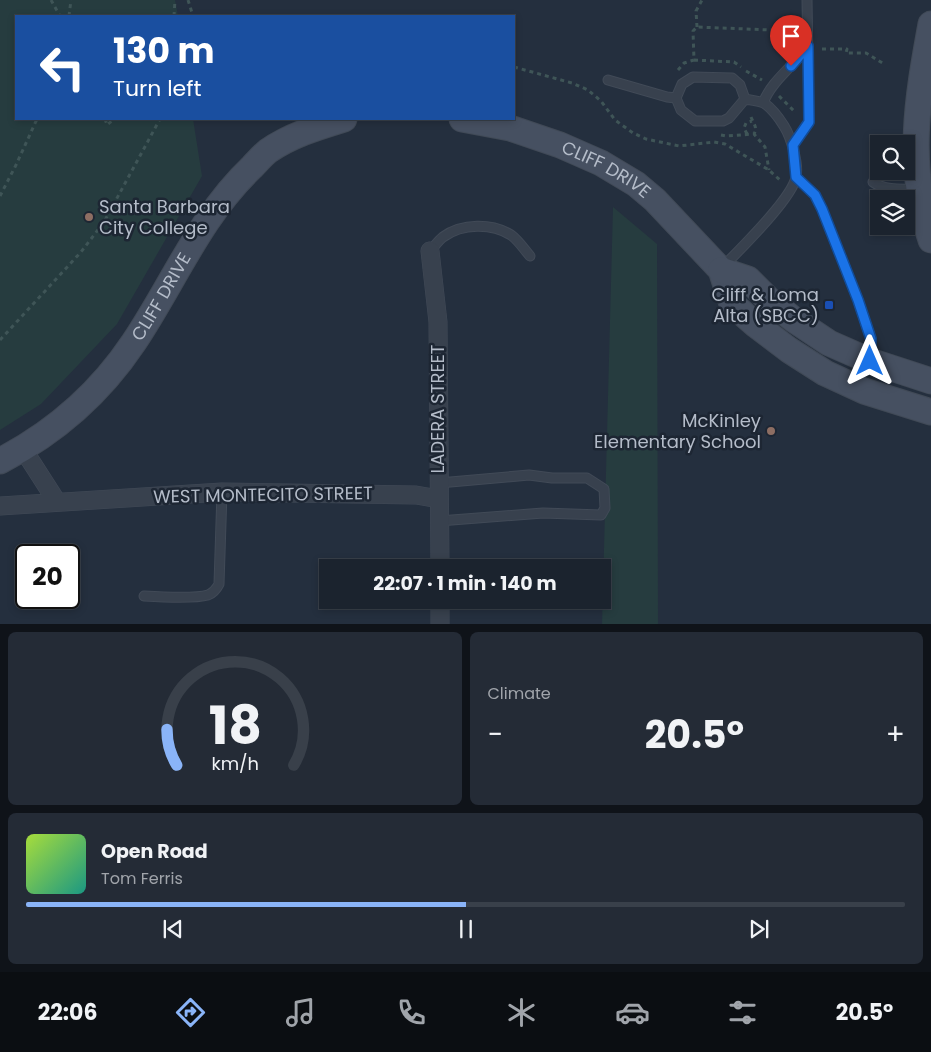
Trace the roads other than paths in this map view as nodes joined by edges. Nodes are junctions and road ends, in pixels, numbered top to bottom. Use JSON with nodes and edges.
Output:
{"nodes":[{"id":1,"x":807,"y":0,"type":"edge"},
{"id":2,"x":931,"y":24,"type":"edge"},
{"id":3,"x":808,"y":46,"type":"junction"},
{"id":4,"x":608,"y":80,"type":"dead end"},
{"id":5,"x":676,"y":98,"type":"junction"},
{"id":6,"x":745,"y":100,"type":"junction"},
{"id":7,"x":763,"y":103,"type":"junction"},
{"id":8,"x":341,"y":120,"type":"edge"},
{"id":9,"x":467,"y":120,"type":"edge"},
{"id":10,"x":793,"y":145,"type":"junction"},
{"id":11,"x":796,"y":177,"type":"junction"},
{"id":12,"x":873,"y":182,"type":"dead end"},
{"id":13,"x":918,"y":189,"type":"junction"},
{"id":14,"x":931,"y":240,"type":"edge"},
{"id":15,"x":430,"y":251,"type":"joint"},
{"id":16,"x":530,"y":256,"type":"dead end"},
{"id":17,"x":721,"y":270,"type":"junction"},
{"id":18,"x":870,"y":361,"type":"junction"},
{"id":19,"x":927,"y":377,"type":"edge"},
{"id":20,"x":931,"y":412,"type":"edge"},
{"id":21,"x":23,"y":449,"type":"junction"},
{"id":22,"x":0,"y":461,"type":"edge"},
{"id":23,"x":439,"y":491,"type":"junction"},
{"id":24,"x":222,"y":492,"type":"junction"},
{"id":25,"x":57,"y":502,"type":"junction"},
{"id":26,"x":0,"y":506,"type":"edge"},
{"id":27,"x":439,"y":521,"type":"junction"},
{"id":28,"x":440,"y":559,"type":"edge"},
{"id":29,"x":144,"y":596,"type":"dead end"},
{"id":30,"x":440,"y":609,"type":"edge"},
{"id":31,"x":440,"y":624,"type":"edge"}],
"edges":[{"from":1,"to":3,"type":"lane"},
{"from":2,"to":13,"type":"main road"},
{"from":3,"to":7,"type":"lane"},
{"from":3,"to":10,"type":"lane"},
{"from":4,"to":5,"type":"lane"},
{"from":5,"to":6,"type":"lane"},
{"from":5,"to":6,"type":"lane"},
{"from":6,"to":7,"type":"lane"},
{"from":7,"to":10,"type":"lane"},
{"from":8,"to":21,"type":"main road","name":"CLIFF DRIVE"},
{"from":9,"to":17,"type":"main road","name":"CLIFF DRIVE"},
{"from":10,"to":11,"type":"lane"},
{"from":11,"to":17,"type":"lane"},
{"from":11,"to":18,"type":"lane"},
{"from":12,"to":13,"type":"lane"},
{"from":13,"to":14,"type":"main road"},
{"from":15,"to":16,"type":"lane"},
{"from":15,"to":23,"type":"street","name":"LADERA STREET"},
{"from":17,"to":18,"type":"main road","name":"CLIFF DRIVE"},
{"from":17,"to":20,"type":"main road","name":"CLIFF DRIVE"},
{"from":18,"to":19,"type":"main road","name":"CLIFF DRIVE"},
{"from":21,"to":22,"type":"main road","name":"CLIFF DRIVE"},
{"from":21,"to":25,"type":"street"},
{"from":23,"to":24,"type":"street","name":"WEST MONTECITO STREET"},
{"from":23,"to":27,"type":"street","name":"LADERA STREET"},
{"from":23,"to":27,"type":"lane"},
{"from":24,"to":25,"type":"street","name":"WEST MONTECITO STREET"},
{"from":24,"to":29,"type":"lane"},
{"from":25,"to":26,"type":"street","name":"WEST MONTECITO STREET"},
{"from":27,"to":28,"type":"street","name":"LADERA STREET"},
{"from":30,"to":31,"type":"street"}]}
